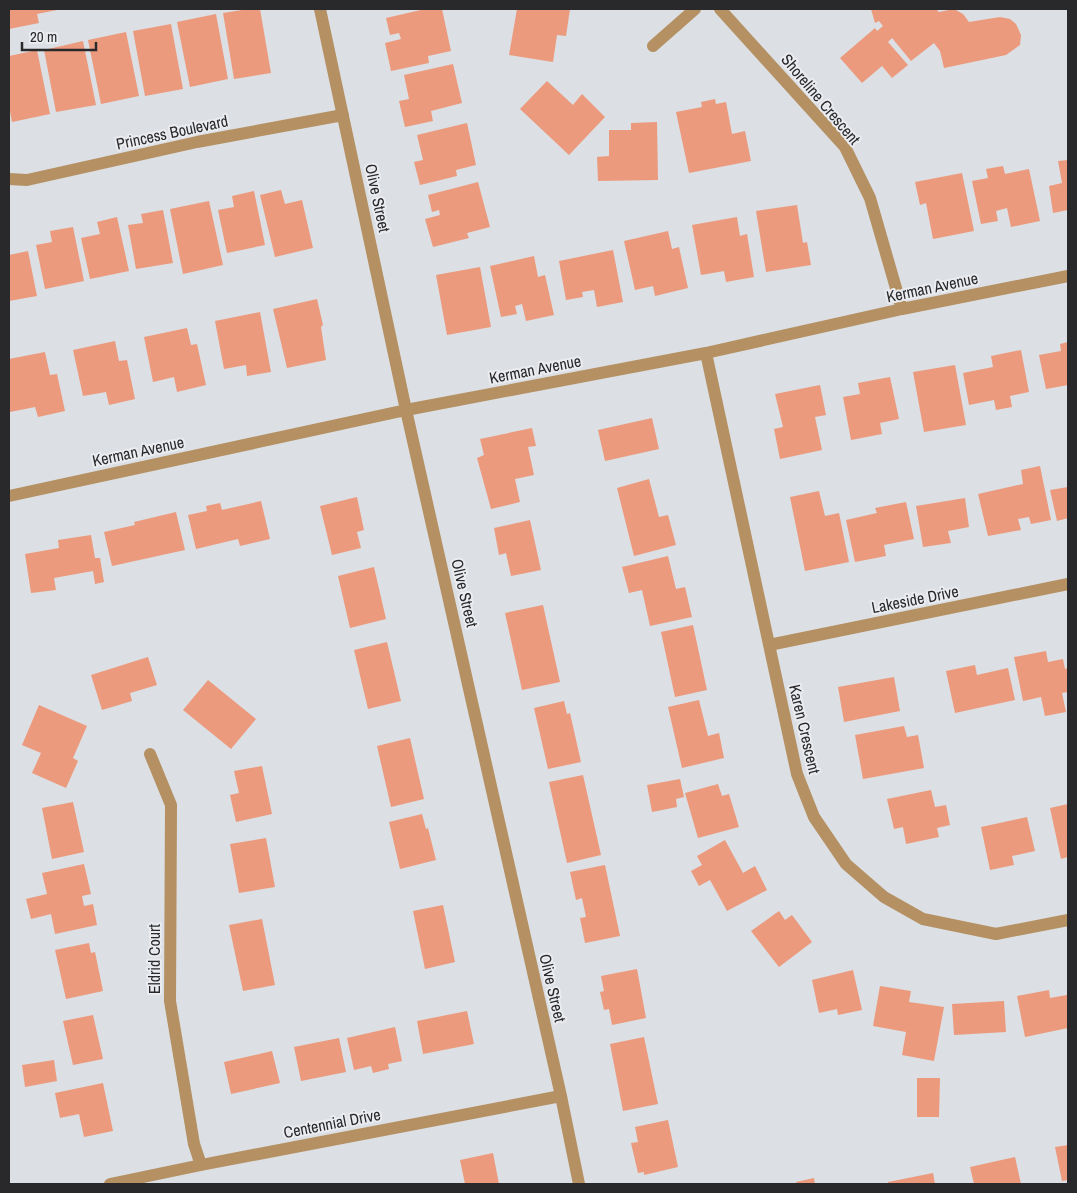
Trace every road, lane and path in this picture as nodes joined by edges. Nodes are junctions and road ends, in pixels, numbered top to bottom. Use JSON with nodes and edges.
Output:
{"nodes":[{"id":1,"x":320,"y":9,"type":"edge"},
{"id":2,"x":695,"y":9,"type":"edge"},
{"id":3,"x":720,"y":9,"type":"edge"},
{"id":4,"x":653,"y":46,"type":"dead end"},
{"id":5,"x":343,"y":115,"type":"junction"},
{"id":6,"x":9,"y":179,"type":"edge"},
{"id":7,"x":1068,"y":276,"type":"edge"},
{"id":8,"x":902,"y":309,"type":"junction"},
{"id":9,"x":706,"y":353,"type":"junction"},
{"id":10,"x":406,"y":410,"type":"junction"},
{"id":11,"x":9,"y":496,"type":"edge"},
{"id":12,"x":1068,"y":584,"type":"edge"},
{"id":13,"x":769,"y":645,"type":"junction"},
{"id":14,"x":150,"y":754,"type":"dead end"},
{"id":15,"x":1068,"y":920,"type":"edge"},
{"id":16,"x":561,"y":1096,"type":"junction"},
{"id":17,"x":201,"y":1165,"type":"junction"},
{"id":18,"x":110,"y":1184,"type":"edge"},
{"id":19,"x":579,"y":1184,"type":"edge"}],
"edges":[{"from":1,"to":5,"type":"street","name":"Olive Street"},
{"from":2,"to":4,"type":"street"},
{"from":3,"to":8,"type":"street","name":"Shoreline Crescent"},
{"from":5,"to":6,"type":"street","name":"Princess Boulevard"},
{"from":5,"to":10,"type":"street","name":"Olive Street"},
{"from":7,"to":8,"type":"street","name":"Kerman Avenue"},
{"from":8,"to":9,"type":"street","name":"Kerman Avenue"},
{"from":9,"to":10,"type":"street","name":"Kerman Avenue"},
{"from":9,"to":13,"type":"street","name":"Karen Crescent"},
{"from":10,"to":11,"type":"street","name":"Kerman Avenue"},
{"from":10,"to":16,"type":"street","name":"Olive Street"},
{"from":12,"to":13,"type":"street","name":"Lakeside Drive"},
{"from":13,"to":15,"type":"street","name":"Karen Crescent"},
{"from":14,"to":17,"type":"street","name":"Eldrid Court"},
{"from":16,"to":17,"type":"street","name":"Centennial Drive"},
{"from":16,"to":19,"type":"street","name":"Olive Street"},
{"from":17,"to":18,"type":"street","name":"Centennial Drive"}]}
